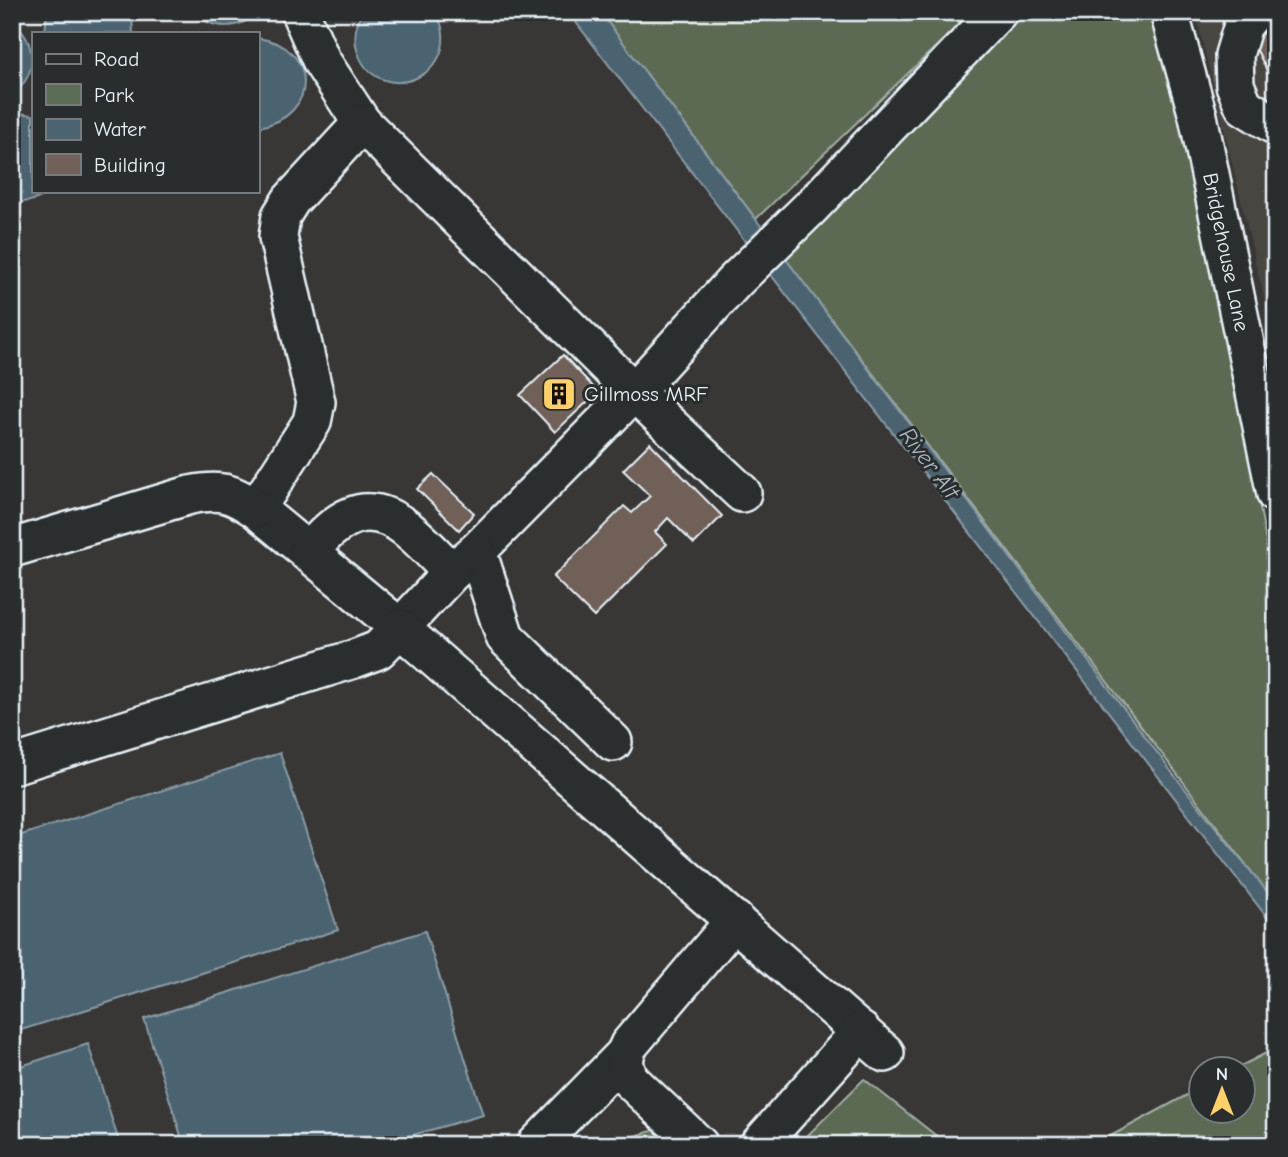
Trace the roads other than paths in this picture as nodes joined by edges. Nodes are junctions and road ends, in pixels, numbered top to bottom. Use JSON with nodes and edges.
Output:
{"nodes":[{"id":1,"x":299,"y":12,"type":"edge"},
{"id":2,"x":998,"y":12,"type":"edge"},
{"id":3,"x":1169,"y":12,"type":"edge"},
{"id":4,"x":1254,"y":12,"type":"edge"},
{"id":5,"x":362,"y":123,"type":"junction"},
{"id":6,"x":1276,"y":126,"type":"edge"},
{"id":7,"x":634,"y":392,"type":"junction"},
{"id":8,"x":742,"y":493,"type":"dead end"},
{"id":9,"x":1276,"y":494,"type":"edge"},
{"id":10,"x":256,"y":509,"type":"junction"},
{"id":11,"x":12,"y":548,"type":"edge"},
{"id":12,"x":308,"y":553,"type":"junction"},
{"id":13,"x":464,"y":561,"type":"junction"},
{"id":14,"x":400,"y":628,"type":"junction"},
{"id":15,"x":613,"y":742,"type":"dead end"},
{"id":16,"x":12,"y":765,"type":"edge"},
{"id":17,"x":735,"y":920,"type":"junction"},
{"id":18,"x":624,"y":1056,"type":"junction"},
{"id":19,"x":536,"y":1145,"type":"edge"},
{"id":20,"x":699,"y":1145,"type":"edge"},
{"id":21,"x":759,"y":1145,"type":"edge"}],
"edges":[{"from":1,"to":5,"type":"street"},
{"from":2,"to":7,"type":"street"},
{"from":3,"to":9,"type":"street","name":"Bridgehouse Lane"},
{"from":4,"to":6,"type":"street"},
{"from":5,"to":7,"type":"street"},
{"from":5,"to":10,"type":"street"},
{"from":7,"to":8,"type":"street"},
{"from":7,"to":13,"type":"street"},
{"from":10,"to":11,"type":"street"},
{"from":10,"to":12,"type":"street"},
{"from":12,"to":13,"type":"street"},
{"from":12,"to":14,"type":"street"},
{"from":13,"to":14,"type":"street"},
{"from":13,"to":15,"type":"street"},
{"from":14,"to":16,"type":"street"},
{"from":14,"to":17,"type":"street"},
{"from":17,"to":18,"type":"street"},
{"from":17,"to":21,"type":"street"},
{"from":18,"to":19,"type":"street"},
{"from":18,"to":20,"type":"street"}]}
